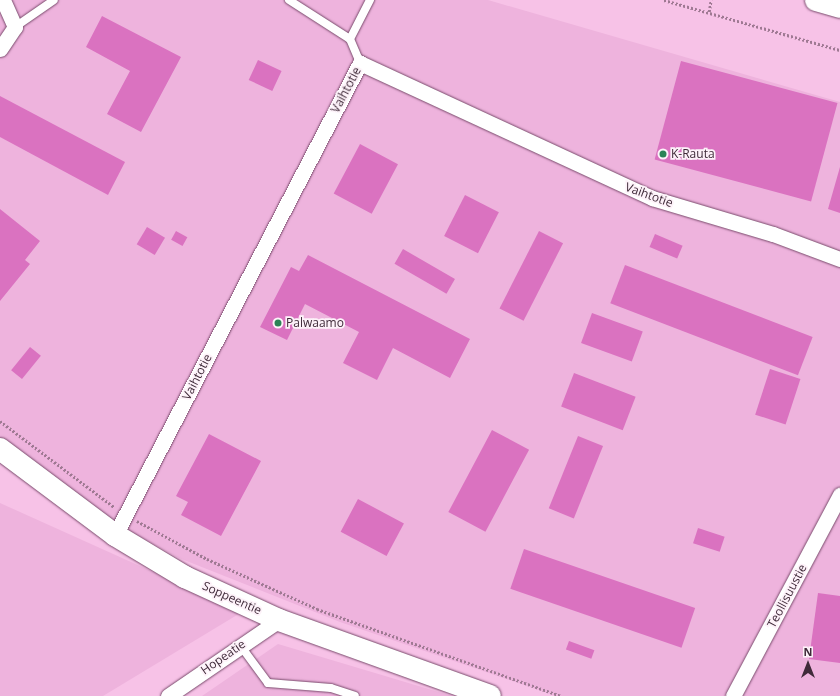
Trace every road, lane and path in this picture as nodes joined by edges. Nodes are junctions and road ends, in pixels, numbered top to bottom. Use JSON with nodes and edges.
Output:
{"nodes":[{"id":1,"x":2,"y":0,"type":"edge"},
{"id":2,"x":54,"y":0,"type":"edge"},
{"id":3,"x":289,"y":0,"type":"edge"},
{"id":4,"x":370,"y":0,"type":"edge"},
{"id":5,"x":664,"y":0,"type":"edge"},
{"id":6,"x":711,"y":0,"type":"edge"},
{"id":7,"x":816,"y":0,"type":"edge"},
{"id":8,"x":840,"y":7,"type":"edge"},
{"id":9,"x":709,"y":12,"type":"junction"},
{"id":10,"x":15,"y":27,"type":"junction"},
{"id":11,"x":350,"y":39,"type":"junction"},
{"id":12,"x":0,"y":48,"type":"edge"},
{"id":13,"x":840,"y":50,"type":"edge"},
{"id":14,"x":360,"y":63,"type":"junction"},
{"id":15,"x":840,"y":259,"type":"edge"},
{"id":16,"x":0,"y":421,"type":"edge"},
{"id":17,"x":0,"y":449,"type":"edge"},
{"id":18,"x":840,"y":495,"type":"edge"},
{"id":19,"x":125,"y":514,"type":"junction"},
{"id":20,"x":115,"y":535,"type":"junction"},
{"id":21,"x":279,"y":620,"type":"junction"},
{"id":22,"x":240,"y":645,"type":"junction"},
{"id":23,"x":168,"y":696,"type":"edge"},
{"id":24,"x":355,"y":696,"type":"edge"},
{"id":25,"x":490,"y":696,"type":"edge"},
{"id":26,"x":561,"y":696,"type":"edge"},
{"id":27,"x":733,"y":696,"type":"edge"}],
"edges":[{"from":1,"to":10,"type":"street"},
{"from":2,"to":10,"type":"lane"},
{"from":3,"to":11,"type":"lane"},
{"from":4,"to":11,"type":"lane"},
{"from":5,"to":9,"type":"path"},
{"from":6,"to":9,"type":"path"},
{"from":7,"to":8,"type":"main road"},
{"from":9,"to":13,"type":"path"},
{"from":10,"to":12,"type":"street"},
{"from":11,"to":14,"type":"lane"},
{"from":14,"to":15,"type":"street","name":"Vaihtotie"},
{"from":14,"to":19,"type":"street","name":"Vaihtotie"},
{"from":16,"to":19,"type":"path"},
{"from":17,"to":20,"type":"main road","name":"Soppeentie"},
{"from":18,"to":27,"type":"street","name":"Teollisuustie"},
{"from":19,"to":20,"type":"street","name":"Vaihtotie"},
{"from":19,"to":26,"type":"path"},
{"from":20,"to":21,"type":"main road","name":"Soppeentie"},
{"from":21,"to":22,"type":"street","name":"Hopeatie"},
{"from":21,"to":25,"type":"main road","name":"Soppeentie"},
{"from":22,"to":23,"type":"street","name":"Hopeatie"},
{"from":22,"to":24,"type":"lane"}]}
